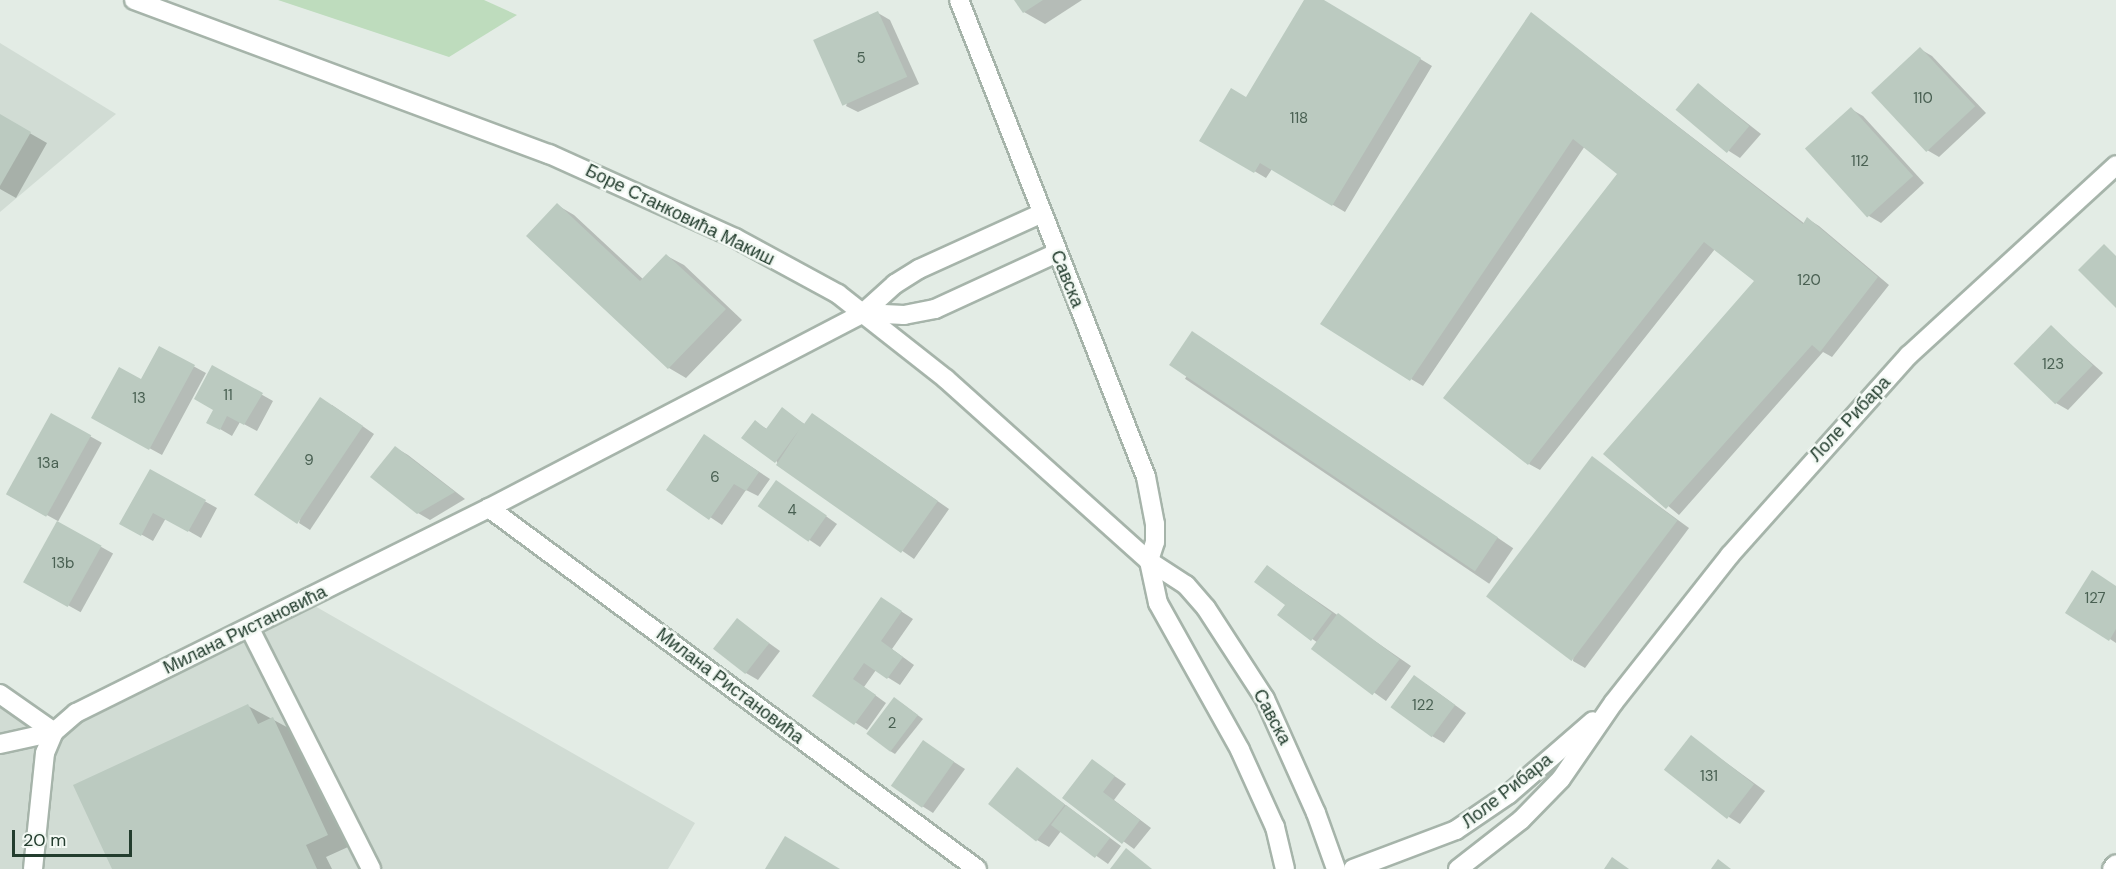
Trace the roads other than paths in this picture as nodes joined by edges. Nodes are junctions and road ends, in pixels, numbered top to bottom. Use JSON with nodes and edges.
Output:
{"nodes":[{"id":1,"x":134,"y":0,"type":"edge"},
{"id":2,"x":959,"y":0,"type":"edge"},
{"id":3,"x":2116,"y":165,"type":"edge"},
{"id":4,"x":1040,"y":214,"type":"junction"},
{"id":5,"x":1057,"y":253,"type":"junction"},
{"id":6,"x":863,"y":312,"type":"junction"},
{"id":7,"x":489,"y":508,"type":"junction"},
{"id":8,"x":1149,"y":561,"type":"junction"},
{"id":9,"x":250,"y":629,"type":"junction"},
{"id":10,"x":0,"y":694,"type":"edge"},
{"id":11,"x":1614,"y":702,"type":"junction"},
{"id":12,"x":54,"y":732,"type":"junction"},
{"id":13,"x":0,"y":744,"type":"edge"},
{"id":14,"x":2116,"y":864,"type":"edge"},
{"id":15,"x":33,"y":869,"type":"edge"},
{"id":16,"x":371,"y":869,"type":"edge"},
{"id":17,"x":977,"y":869,"type":"edge"},
{"id":18,"x":1285,"y":869,"type":"edge"},
{"id":19,"x":1336,"y":869,"type":"edge"},
{"id":20,"x":1353,"y":869,"type":"edge"},
{"id":21,"x":1458,"y":869,"type":"edge"},
{"id":22,"x":2112,"y":869,"type":"edge"}],
"edges":[{"from":1,"to":6,"type":"main road","name":"Боре Станковића Макиш"},
{"from":2,"to":4,"type":"main road","name":"Савска"},
{"from":3,"to":11,"type":"main road","name":"Лоле Рибара"},
{"from":4,"to":5,"type":"main road","name":"Савска"},
{"from":4,"to":6,"type":"main road","name":"Милана Ристановића"},
{"from":5,"to":6,"type":"main road"},
{"from":5,"to":8,"type":"main road","name":"Савска"},
{"from":6,"to":7,"type":"main road","name":"Милана Ристановића"},
{"from":6,"to":8,"type":"main road","name":"Боре Станковића Макиш"},
{"from":7,"to":9,"type":"main road","name":"Милана Ристановића"},
{"from":7,"to":17,"type":"main road","name":"Милана Ристановића"},
{"from":8,"to":18,"type":"main road","name":"Савска"},
{"from":8,"to":19,"type":"main road","name":"Савска"},
{"from":9,"to":12,"type":"main road","name":"Милана Ристановића"},
{"from":9,"to":16,"type":"main road"},
{"from":10,"to":12,"type":"main road"},
{"from":11,"to":20,"type":"main road","name":"Лоле Рибара"},
{"from":11,"to":21,"type":"main road","name":"Лоле Рибара"},
{"from":12,"to":13,"type":"main road","name":"Милана Ристановића"},
{"from":12,"to":15,"type":"main road"},
{"from":14,"to":22,"type":"main road"}]}
